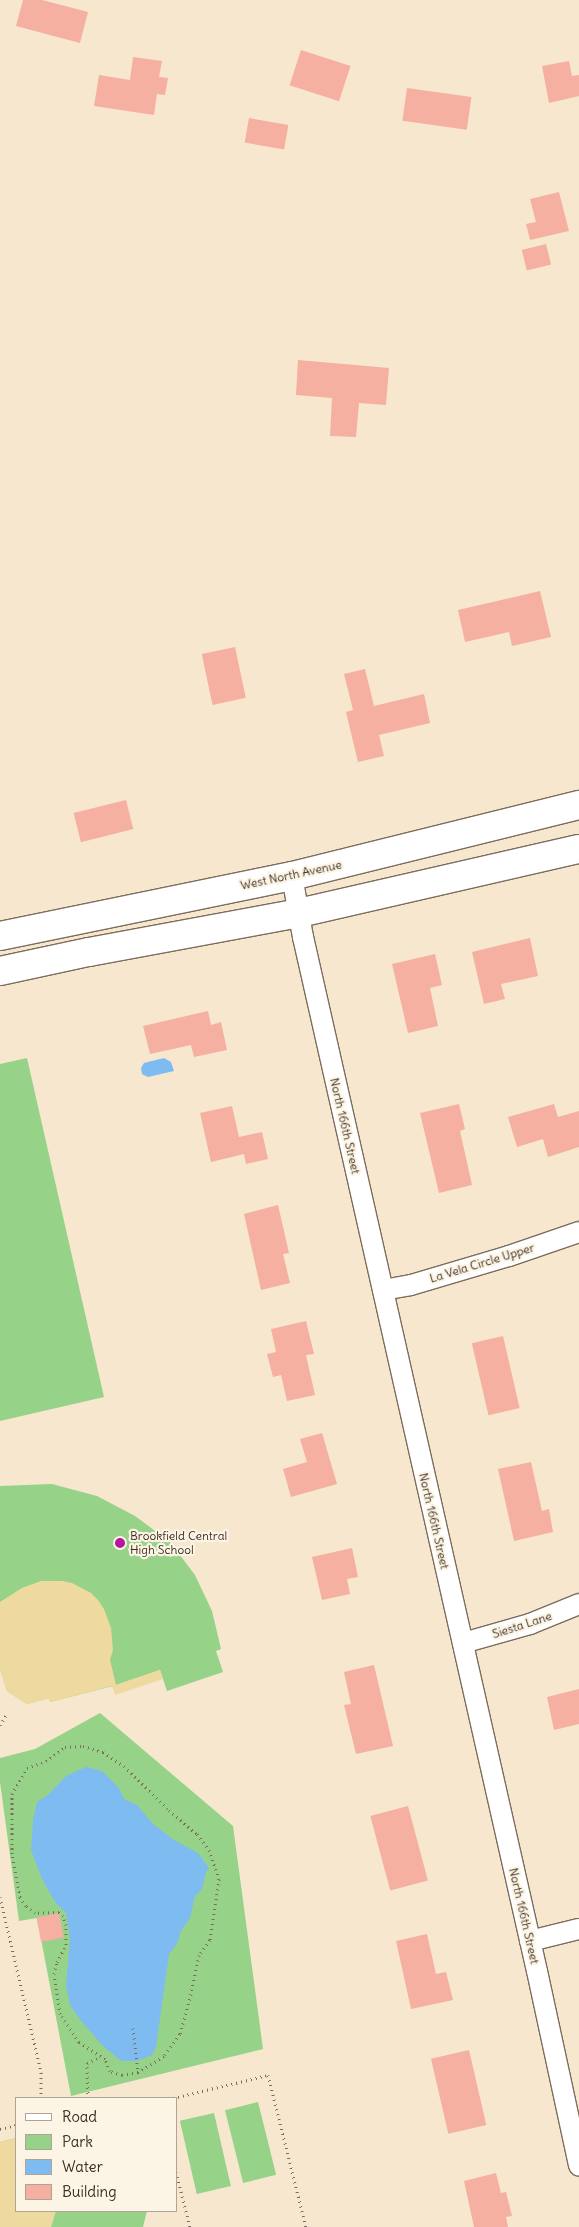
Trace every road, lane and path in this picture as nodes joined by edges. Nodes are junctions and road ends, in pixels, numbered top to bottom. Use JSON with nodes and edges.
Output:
{"nodes":[{"id":1,"x":579,"y":805,"type":"edge"},
{"id":2,"x":579,"y":849,"type":"edge"},
{"id":3,"x":292,"y":876,"type":"junction"},
{"id":4,"x":299,"y":913,"type":"junction"},
{"id":5,"x":0,"y":936,"type":"edge"},
{"id":6,"x":0,"y":971,"type":"edge"},
{"id":7,"x":579,"y":1232,"type":"edge"},
{"id":8,"x":383,"y":1290,"type":"junction"},
{"id":9,"x":579,"y":1604,"type":"edge"},
{"id":10,"x":464,"y":1644,"type":"junction"},
{"id":11,"x":8,"y":1712,"type":"dead end"},
{"id":12,"x":0,"y":1725,"type":"edge"},
{"id":13,"x":0,"y":1897,"type":"edge"},
{"id":14,"x":579,"y":1929,"type":"edge"},
{"id":15,"x":530,"y":1941,"type":"junction"},
{"id":16,"x":133,"y":2028,"type":"dead end"},
{"id":17,"x":101,"y":2056,"type":"junction"},
{"id":18,"x":138,"y":2072,"type":"junction"},
{"id":19,"x":41,"y":2097,"type":"edge"},
{"id":20,"x":88,"y":2097,"type":"edge"},
{"id":21,"x":177,"y":2097,"type":"edge"},
{"id":22,"x":15,"y":2125,"type":"edge"},
{"id":23,"x":0,"y":2129,"type":"edge"},
{"id":24,"x":579,"y":2166,"type":"edge"},
{"id":25,"x":178,"y":2180,"type":"edge"},
{"id":26,"x":190,"y":2227,"type":"edge"},
{"id":27,"x":306,"y":2227,"type":"edge"}],
"edges":[{"from":1,"to":3,"type":"main road","name":"West North Avenue"},
{"from":2,"to":4,"type":"main road"},
{"from":3,"to":4,"type":"street","name":"North 166th Street"},
{"from":3,"to":5,"type":"main road","name":"West North Avenue"},
{"from":4,"to":6,"type":"main road"},
{"from":4,"to":8,"type":"street","name":"North 166th Street"},
{"from":7,"to":8,"type":"street","name":"La Vela Circle Upper"},
{"from":8,"to":10,"type":"street","name":"North 166th Street"},
{"from":9,"to":10,"type":"street","name":"Siesta Lane"},
{"from":10,"to":15,"type":"street","name":"North 166th Street"},
{"from":11,"to":12,"type":"path"},
{"from":13,"to":19,"type":"path"},
{"from":14,"to":15,"type":"street"},
{"from":15,"to":24,"type":"street","name":"North 166th Street"},
{"from":16,"to":18,"type":"path"},
{"from":17,"to":18,"type":"path"},
{"from":17,"to":18,"type":"path"},
{"from":17,"to":20,"type":"path"},
{"from":21,"to":27,"type":"path"},
{"from":22,"to":23,"type":"path"},
{"from":25,"to":26,"type":"path"}]}
